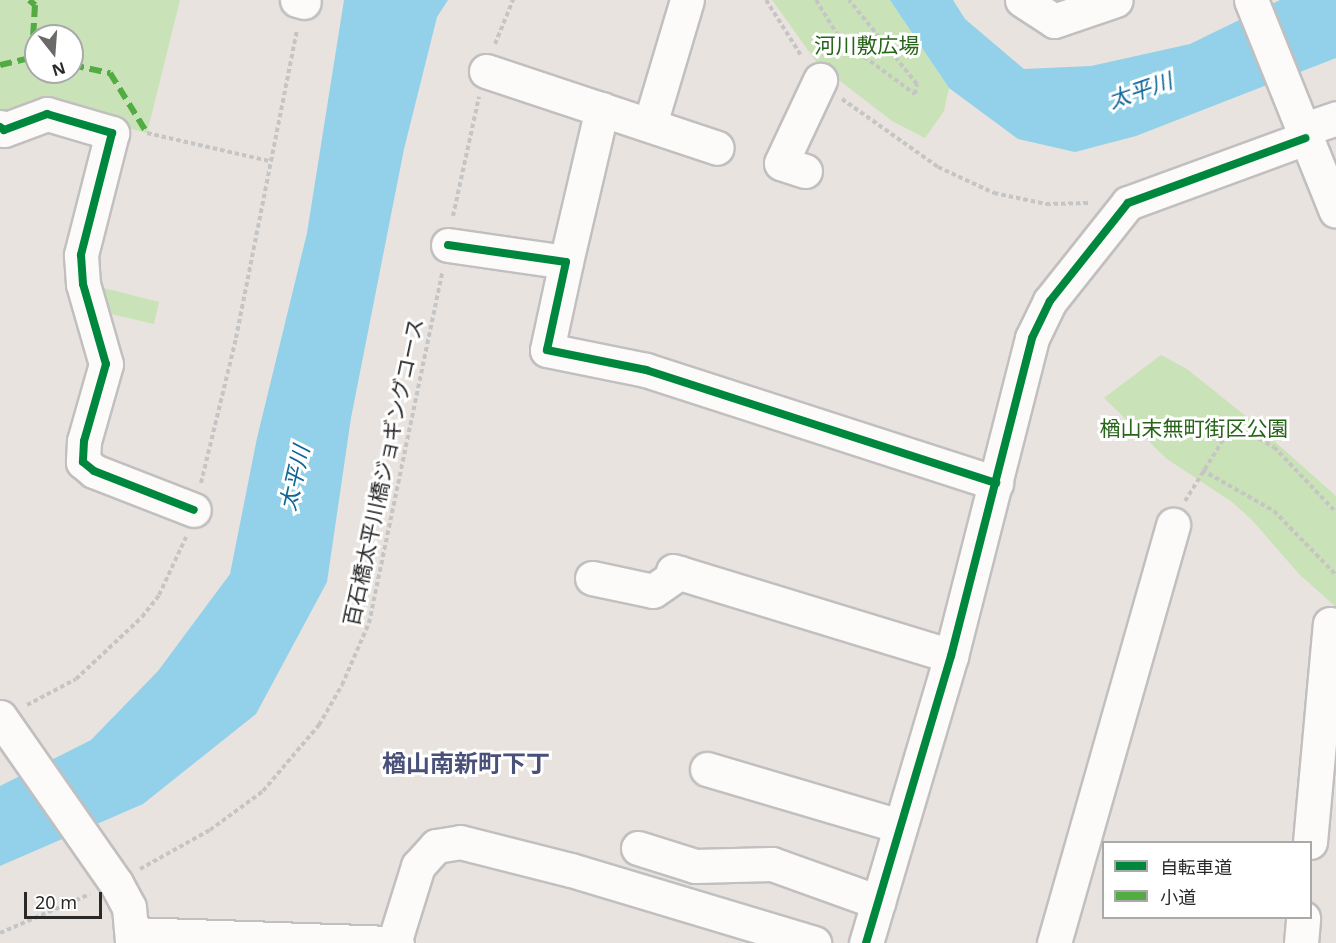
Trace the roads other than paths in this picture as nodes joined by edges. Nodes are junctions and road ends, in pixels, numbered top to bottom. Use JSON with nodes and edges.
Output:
{"nodes":[{"id":1,"x":687,"y":0,"type":"edge"},
{"id":2,"x":1022,"y":0,"type":"edge"},
{"id":3,"x":1116,"y":0,"type":"edge"},
{"id":4,"x":1251,"y":0,"type":"edge"},
{"id":5,"x":486,"y":71,"type":"dead end"},
{"id":6,"x":820,"y":80,"type":"road end"},
{"id":7,"x":602,"y":109,"type":"junction"},
{"id":8,"x":1336,"y":118,"type":"edge"},
{"id":9,"x":650,"y":124,"type":"junction"},
{"id":10,"x":0,"y":127,"type":"edge"},
{"id":11,"x":1302,"y":130,"type":"junction"},
{"id":12,"x":717,"y":148,"type":"dead end"},
{"id":13,"x":805,"y":171,"type":"dead end"},
{"id":14,"x":1336,"y":211,"type":"edge"},
{"id":15,"x":448,"y":245,"type":"road end"},
{"id":16,"x":566,"y":262,"type":"junction"},
{"id":17,"x":996,"y":483,"type":"junction"},
{"id":18,"x":194,"y":510,"type":"road end"},
{"id":19,"x":1173,"y":525,"type":"road end"},
{"id":20,"x":592,"y":578,"type":"dead end"},
{"id":21,"x":1330,"y":624,"type":"dead end"},
{"id":22,"x":951,"y":656,"type":"junction"},
{"id":23,"x":3,"y":722,"type":"edge"},
{"id":24,"x":707,"y":769,"type":"dead end"},
{"id":25,"x":900,"y":826,"type":"junction"},
{"id":26,"x":1310,"y":841,"type":"edge"},
{"id":27,"x":638,"y":848,"type":"dead end"},
{"id":28,"x":878,"y":902,"type":"junction"},
{"id":29,"x":1303,"y":919,"type":"edge"},
{"id":30,"x":132,"y":938,"type":"edge"},
{"id":31,"x":395,"y":943,"type":"edge"},
{"id":32,"x":814,"y":943,"type":"edge"},
{"id":33,"x":866,"y":943,"type":"edge"},
{"id":34,"x":1054,"y":943,"type":"edge"},
{"id":35,"x":1301,"y":943,"type":"edge"}],
"edges":[{"from":1,"to":9,"type":"street"},
{"from":2,"to":3,"type":"street"},
{"from":4,"to":11,"type":"street"},
{"from":5,"to":7,"type":"street"},
{"from":6,"to":13,"type":"street"},
{"from":7,"to":9,"type":"street"},
{"from":7,"to":16,"type":"street"},
{"from":8,"to":11,"type":"street"},
{"from":9,"to":12,"type":"street"},
{"from":10,"to":18,"type":"street"},
{"from":11,"to":14,"type":"street"},
{"from":11,"to":17,"type":"street"},
{"from":15,"to":16,"type":"street"},
{"from":16,"to":17,"type":"street"},
{"from":17,"to":22,"type":"street"},
{"from":19,"to":34,"type":"street"},
{"from":20,"to":22,"type":"street"},
{"from":21,"to":26,"type":"street"},
{"from":22,"to":25,"type":"street"},
{"from":23,"to":30,"type":"street"},
{"from":24,"to":25,"type":"street"},
{"from":25,"to":28,"type":"street"},
{"from":27,"to":28,"type":"street"},
{"from":28,"to":33,"type":"street"},
{"from":29,"to":35,"type":"street"},
{"from":30,"to":31,"type":"street"},
{"from":31,"to":32,"type":"street"}]}
